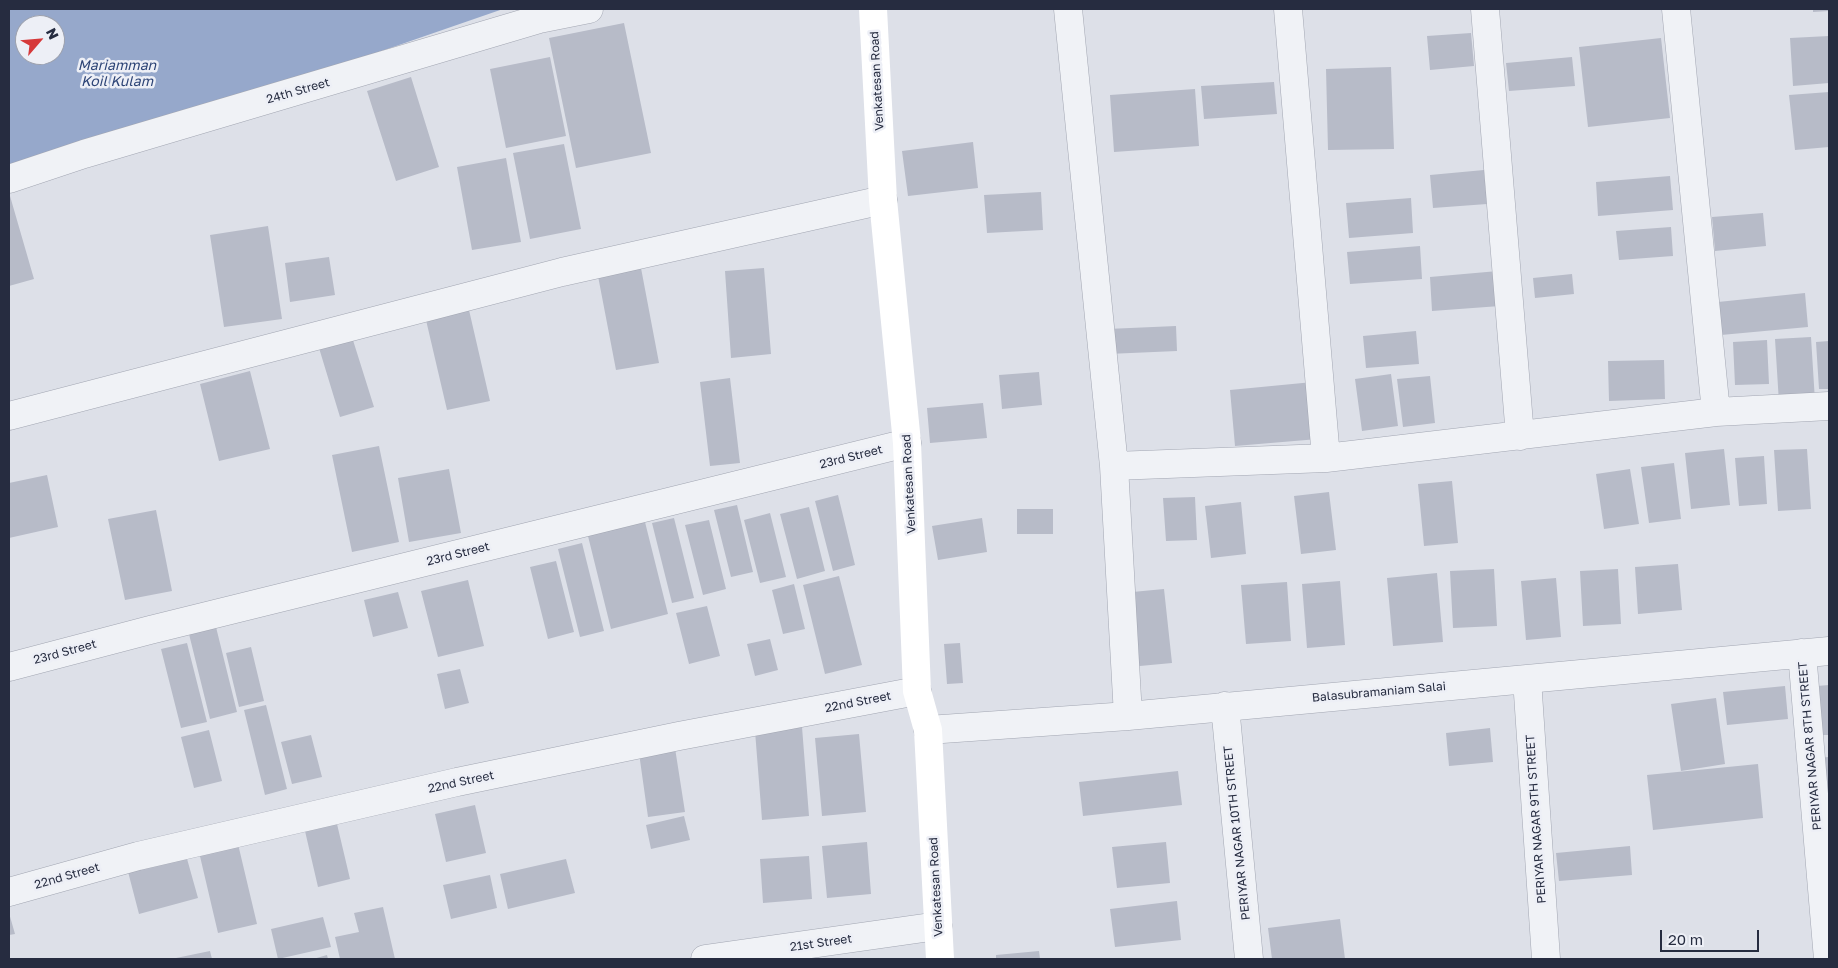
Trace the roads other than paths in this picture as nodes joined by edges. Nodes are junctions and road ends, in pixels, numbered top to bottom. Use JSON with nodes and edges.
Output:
{"nodes":[{"id":1,"x":589,"y":9,"type":"edge"},
{"id":2,"x":873,"y":9,"type":"edge"},
{"id":3,"x":1068,"y":9,"type":"edge"},
{"id":4,"x":1288,"y":9,"type":"edge"},
{"id":5,"x":1485,"y":9,"type":"edge"},
{"id":6,"x":1676,"y":9,"type":"edge"},
{"id":7,"x":9,"y":179,"type":"edge"},
{"id":8,"x":883,"y":200,"type":"junction"},
{"id":9,"x":1829,"y":406,"type":"edge"},
{"id":10,"x":1716,"y":412,"type":"junction"},
{"id":11,"x":9,"y":416,"type":"edge"},
{"id":12,"x":1520,"y":436,"type":"junction"},
{"id":13,"x":908,"y":443,"type":"junction"},
{"id":14,"x":1326,"y":458,"type":"junction"},
{"id":15,"x":1114,"y":466,"type":"junction"},
{"id":16,"x":1829,"y":651,"type":"edge"},
{"id":17,"x":1802,"y":653,"type":"junction"},
{"id":18,"x":9,"y":667,"type":"edge"},
{"id":19,"x":1527,"y":679,"type":"junction"},
{"id":20,"x":917,"y":691,"type":"junction"},
{"id":21,"x":1225,"y":706,"type":"junction"},
{"id":22,"x":1128,"y":716,"type":"junction"},
{"id":23,"x":928,"y":730,"type":"junction"},
{"id":24,"x":9,"y":892,"type":"edge"},
{"id":25,"x":938,"y":926,"type":"junction"},
{"id":26,"x":705,"y":959,"type":"edge"},
{"id":27,"x":940,"y":959,"type":"edge"},
{"id":28,"x":1249,"y":959,"type":"edge"},
{"id":29,"x":1546,"y":959,"type":"edge"},
{"id":30,"x":1828,"y":959,"type":"edge"}],
"edges":[{"from":1,"to":7,"type":"street","name":"24th Street"},
{"from":2,"to":8,"type":"street","name":"Venkatesan Road"},
{"from":3,"to":15,"type":"street"},
{"from":4,"to":14,"type":"street"},
{"from":5,"to":12,"type":"street"},
{"from":6,"to":10,"type":"street"},
{"from":8,"to":11,"type":"street"},
{"from":8,"to":13,"type":"street","name":"Venkatesan Road"},
{"from":9,"to":10,"type":"street"},
{"from":10,"to":12,"type":"street"},
{"from":12,"to":14,"type":"street"},
{"from":13,"to":18,"type":"street","name":"23rd Street"},
{"from":13,"to":20,"type":"street","name":"Venkatesan Road"},
{"from":14,"to":15,"type":"street"},
{"from":15,"to":22,"type":"street"},
{"from":16,"to":17,"type":"street","name":"Balasubramaniam Salai"},
{"from":17,"to":19,"type":"street","name":"Balasubramaniam Salai"},
{"from":17,"to":30,"type":"street","name":"PERIYAR NAGAR 8TH STREET"},
{"from":19,"to":21,"type":"street","name":"Balasubramaniam Salai"},
{"from":19,"to":29,"type":"street","name":"PERIYAR NAGAR 9TH STREET"},
{"from":20,"to":23,"type":"street","name":"Venkatesan Road"},
{"from":20,"to":24,"type":"street","name":"22nd Street"},
{"from":21,"to":22,"type":"street","name":"Balasubramaniam Salai"},
{"from":21,"to":28,"type":"street","name":"PERIYAR NAGAR 10TH STREET"},
{"from":22,"to":23,"type":"street","name":"Balasubramaniam Salai"},
{"from":23,"to":25,"type":"street","name":"Venkatesan Road"},
{"from":25,"to":26,"type":"street","name":"21st Street"},
{"from":25,"to":27,"type":"street","name":"Venkatesan Road"}]}
